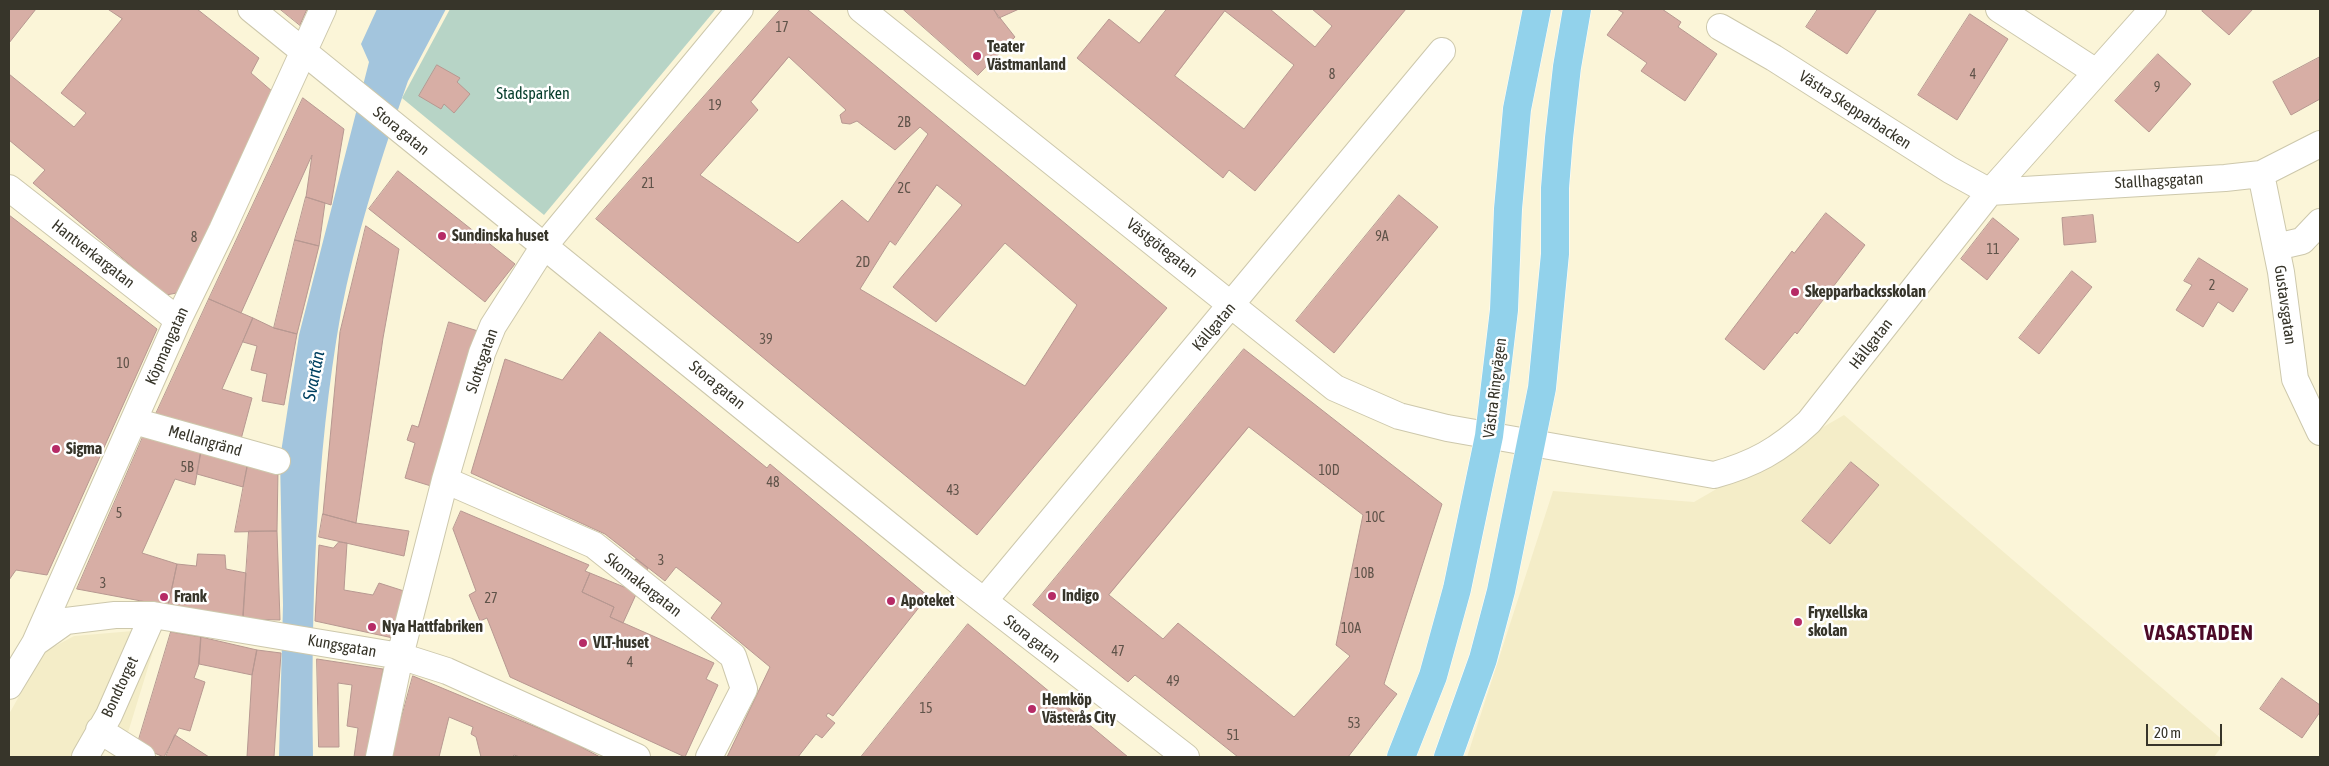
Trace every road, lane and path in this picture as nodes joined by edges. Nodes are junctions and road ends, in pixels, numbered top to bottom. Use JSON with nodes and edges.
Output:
{"nodes":[{"id":1,"x":250,"y":9,"type":"edge"},
{"id":2,"x":323,"y":9,"type":"edge"},
{"id":3,"x":740,"y":9,"type":"edge"},
{"id":4,"x":861,"y":9,"type":"edge"},
{"id":5,"x":1537,"y":9,"type":"edge"},
{"id":6,"x":1577,"y":9,"type":"edge"},
{"id":7,"x":1999,"y":9,"type":"edge"},
{"id":8,"x":2153,"y":9,"type":"edge"},
{"id":9,"x":1720,"y":27,"type":"dead end"},
{"id":10,"x":1442,"y":51,"type":"dead end"},
{"id":11,"x":304,"y":52,"type":"junction"},
{"id":12,"x":2096,"y":72,"type":"junction"},
{"id":13,"x":2320,"y":144,"type":"edge"},
{"id":14,"x":2261,"y":174,"type":"junction"},
{"id":15,"x":9,"y":188,"type":"edge"},
{"id":16,"x":1990,"y":192,"type":"junction"},
{"id":17,"x":2320,"y":222,"type":"edge"},
{"id":18,"x":544,"y":246,"type":"junction"},
{"id":19,"x":2276,"y":247,"type":"junction"},
{"id":20,"x":1233,"y":304,"type":"junction"},
{"id":21,"x":178,"y":320,"type":"junction"},
{"id":22,"x":134,"y":421,"type":"junction"},
{"id":23,"x":2320,"y":432,"type":"edge"},
{"id":24,"x":1490,"y":436,"type":"junction"},
{"id":25,"x":1532,"y":443,"type":"junction"},
{"id":26,"x":277,"y":461,"type":"dead end"},
{"id":27,"x":444,"y":480,"type":"junction"},
{"id":28,"x":984,"y":601,"type":"junction"},
{"id":29,"x":153,"y":615,"type":"junction"},
{"id":30,"x":35,"y":643,"type":"junction"},
{"id":31,"x":400,"y":656,"type":"junction"},
{"id":32,"x":9,"y":686,"type":"edge"},
{"id":33,"x":1421,"y":705,"type":"junction"},
{"id":34,"x":99,"y":730,"type":"junction"},
{"id":35,"x":85,"y":757,"type":"edge"},
{"id":36,"x":142,"y":757,"type":"edge"},
{"id":37,"x":379,"y":757,"type":"edge"},
{"id":38,"x":637,"y":757,"type":"edge"},
{"id":39,"x":709,"y":757,"type":"edge"},
{"id":40,"x":1186,"y":757,"type":"edge"},
{"id":41,"x":1401,"y":757,"type":"edge"},
{"id":42,"x":1415,"y":757,"type":"edge"},
{"id":43,"x":1448,"y":757,"type":"edge"}],
"edges":[{"from":1,"to":11,"type":"street","name":"Stora gatan"},
{"from":2,"to":11,"type":"street","name":"Köpmangatan"},
{"from":3,"to":18,"type":"street","name":"Slottsgatan"},
{"from":4,"to":20,"type":"street","name":"Västgötegatan"},
{"from":5,"to":24,"type":"main road","name":"Västra Ringvägen"},
{"from":6,"to":25,"type":"main road"},
{"from":7,"to":12,"type":"street"},
{"from":8,"to":12,"type":"street","name":"Hållgatan"},
{"from":9,"to":16,"type":"street","name":"Västra Skepparbacken"},
{"from":10,"to":20,"type":"street","name":"Källgatan"},
{"from":11,"to":18,"type":"street","name":"Stora gatan"},
{"from":11,"to":21,"type":"street","name":"Köpmangatan"},
{"from":12,"to":16,"type":"street","name":"Hållgatan"},
{"from":13,"to":14,"type":"street","name":"Stallhagsgatan"},
{"from":14,"to":16,"type":"street","name":"Stallhagsgatan"},
{"from":14,"to":19,"type":"street","name":"Gustavsgatan"},
{"from":15,"to":21,"type":"street","name":"Hantverkargatan"},
{"from":16,"to":25,"type":"street","name":"Hållgatan"},
{"from":17,"to":19,"type":"street"},
{"from":18,"to":27,"type":"street","name":"Slottsgatan"},
{"from":18,"to":28,"type":"street","name":"Stora gatan"},
{"from":19,"to":23,"type":"street","name":"Gustavsgatan"},
{"from":20,"to":24,"type":"street","name":"Västgötegatan"},
{"from":20,"to":28,"type":"street","name":"Källgatan"},
{"from":21,"to":22,"type":"street","name":"Köpmangatan"},
{"from":22,"to":26,"type":"street","name":"Mellangränd"},
{"from":22,"to":30,"type":"street","name":"Köpmangatan"},
{"from":24,"to":25,"type":"street","name":"Hållgatan"},
{"from":24,"to":33,"type":"main road","name":"Västra Ringvägen"},
{"from":25,"to":43,"type":"main road"},
{"from":27,"to":31,"type":"street","name":"Slottsgatan"},
{"from":27,"to":39,"type":"street","name":"Skomakargatan"},
{"from":28,"to":40,"type":"street","name":"Stora gatan"},
{"from":29,"to":30,"type":"street","name":"Kungsgatan"},
{"from":29,"to":31,"type":"street","name":"Kungsgatan"},
{"from":29,"to":34,"type":"street","name":"Bondtorget"},
{"from":30,"to":32,"type":"street","name":"Köpmangatan"},
{"from":31,"to":37,"type":"street","name":"Slottsgatan"},
{"from":31,"to":38,"type":"street","name":"Kungsgatan"},
{"from":33,"to":41,"type":"main road","name":"Västra Ringvägen"},
{"from":33,"to":42,"type":"main road"},
{"from":34,"to":35,"type":"street","name":"Bondtorget"},
{"from":34,"to":36,"type":"street"}]}
